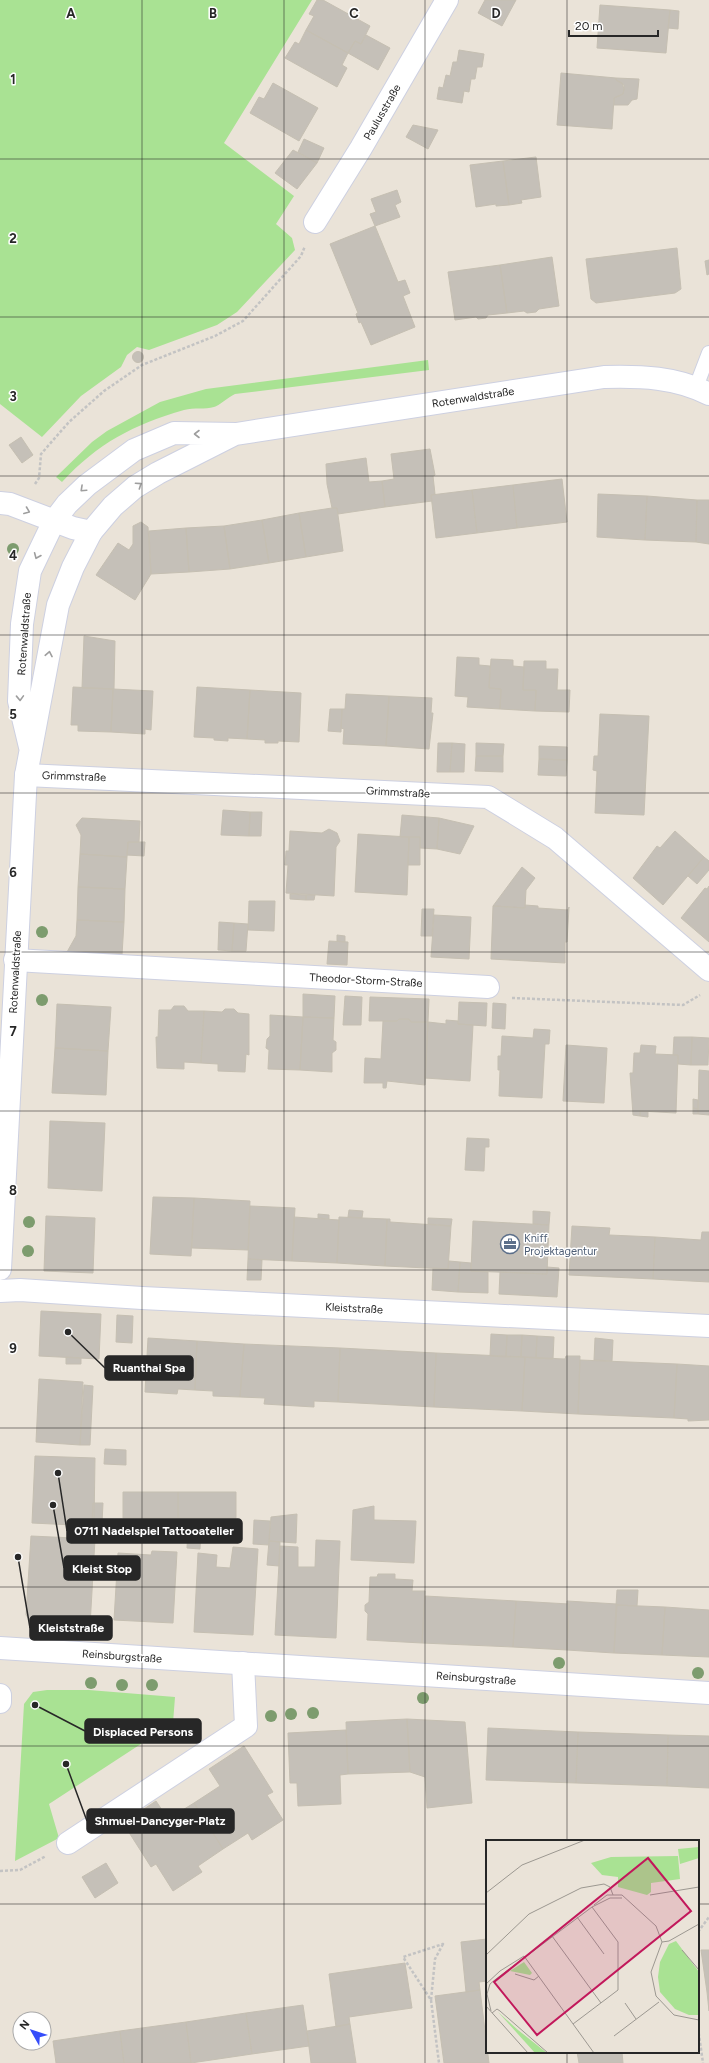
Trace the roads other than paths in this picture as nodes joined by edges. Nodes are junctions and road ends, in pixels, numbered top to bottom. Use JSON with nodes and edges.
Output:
{"nodes":[{"id":1,"x":447,"y":0,"type":"edge"},
{"id":2,"x":315,"y":222,"type":"dead end"},
{"id":3,"x":709,"y":353,"type":"edge"},
{"id":4,"x":703,"y":391,"type":"edge"},
{"id":5,"x":236,"y":434,"type":"junction"},
{"id":6,"x":9,"y":505,"type":"edge"},
{"id":7,"x":54,"y":521,"type":"junction"},
{"id":8,"x":91,"y":532,"type":"junction"},
{"id":9,"x":30,"y":747,"type":"junction"},
{"id":10,"x":26,"y":775,"type":"junction"},
{"id":11,"x":15,"y":960,"type":"junction"},
{"id":12,"x":709,"y":970,"type":"edge"},
{"id":13,"x":488,"y":987,"type":"road end"},
{"id":14,"x":0,"y":1269,"type":"edge"},
{"id":15,"x":0,"y":1291,"type":"edge"},
{"id":16,"x":709,"y":1326,"type":"edge"},
{"id":17,"x":0,"y":1648,"type":"edge"},
{"id":18,"x":243,"y":1663,"type":"junction"},
{"id":19,"x":709,"y":1693,"type":"edge"},
{"id":20,"x":0,"y":1695,"type":"edge"},
{"id":21,"x":0,"y":1702,"type":"edge"},
{"id":22,"x":68,"y":1843,"type":"road end"}],
"edges":[{"from":1,"to":2,"type":"street","name":"Paulusstraße"},
{"from":3,"to":4,"type":"lane"},
{"from":4,"to":5,"type":"street","name":"Rotenwaldstraße"},
{"from":5,"to":7,"type":"street","name":"Rotenwaldstraße","one_way":true},
{"from":8,"to":5,"type":"street","name":"Rotenwaldstraße","one_way":true},
{"from":6,"to":7,"type":"street","one_way":true},
{"from":7,"to":8,"type":"street"},
{"from":7,"to":9,"type":"street","name":"Rotenwaldstraße","one_way":true},
{"from":9,"to":8,"type":"street","name":"Rotenwaldstraße","one_way":true},
{"from":9,"to":10,"type":"street","name":"Rotenwaldstraße"},
{"from":10,"to":11,"type":"street","name":"Rotenwaldstraße"},
{"from":10,"to":12,"type":"street","name":"Grimmstraße"},
{"from":11,"to":13,"type":"street","name":"Theodor-Storm-Straße"},
{"from":11,"to":14,"type":"street","name":"Rotenwaldstraße"},
{"from":15,"to":16,"type":"street","name":"Kleiststraße"},
{"from":17,"to":18,"type":"street","name":"Reinsburgstraße"},
{"from":18,"to":19,"type":"street","name":"Reinsburgstraße"},
{"from":18,"to":22,"type":"street"},
{"from":20,"to":21,"type":"street"}]}
